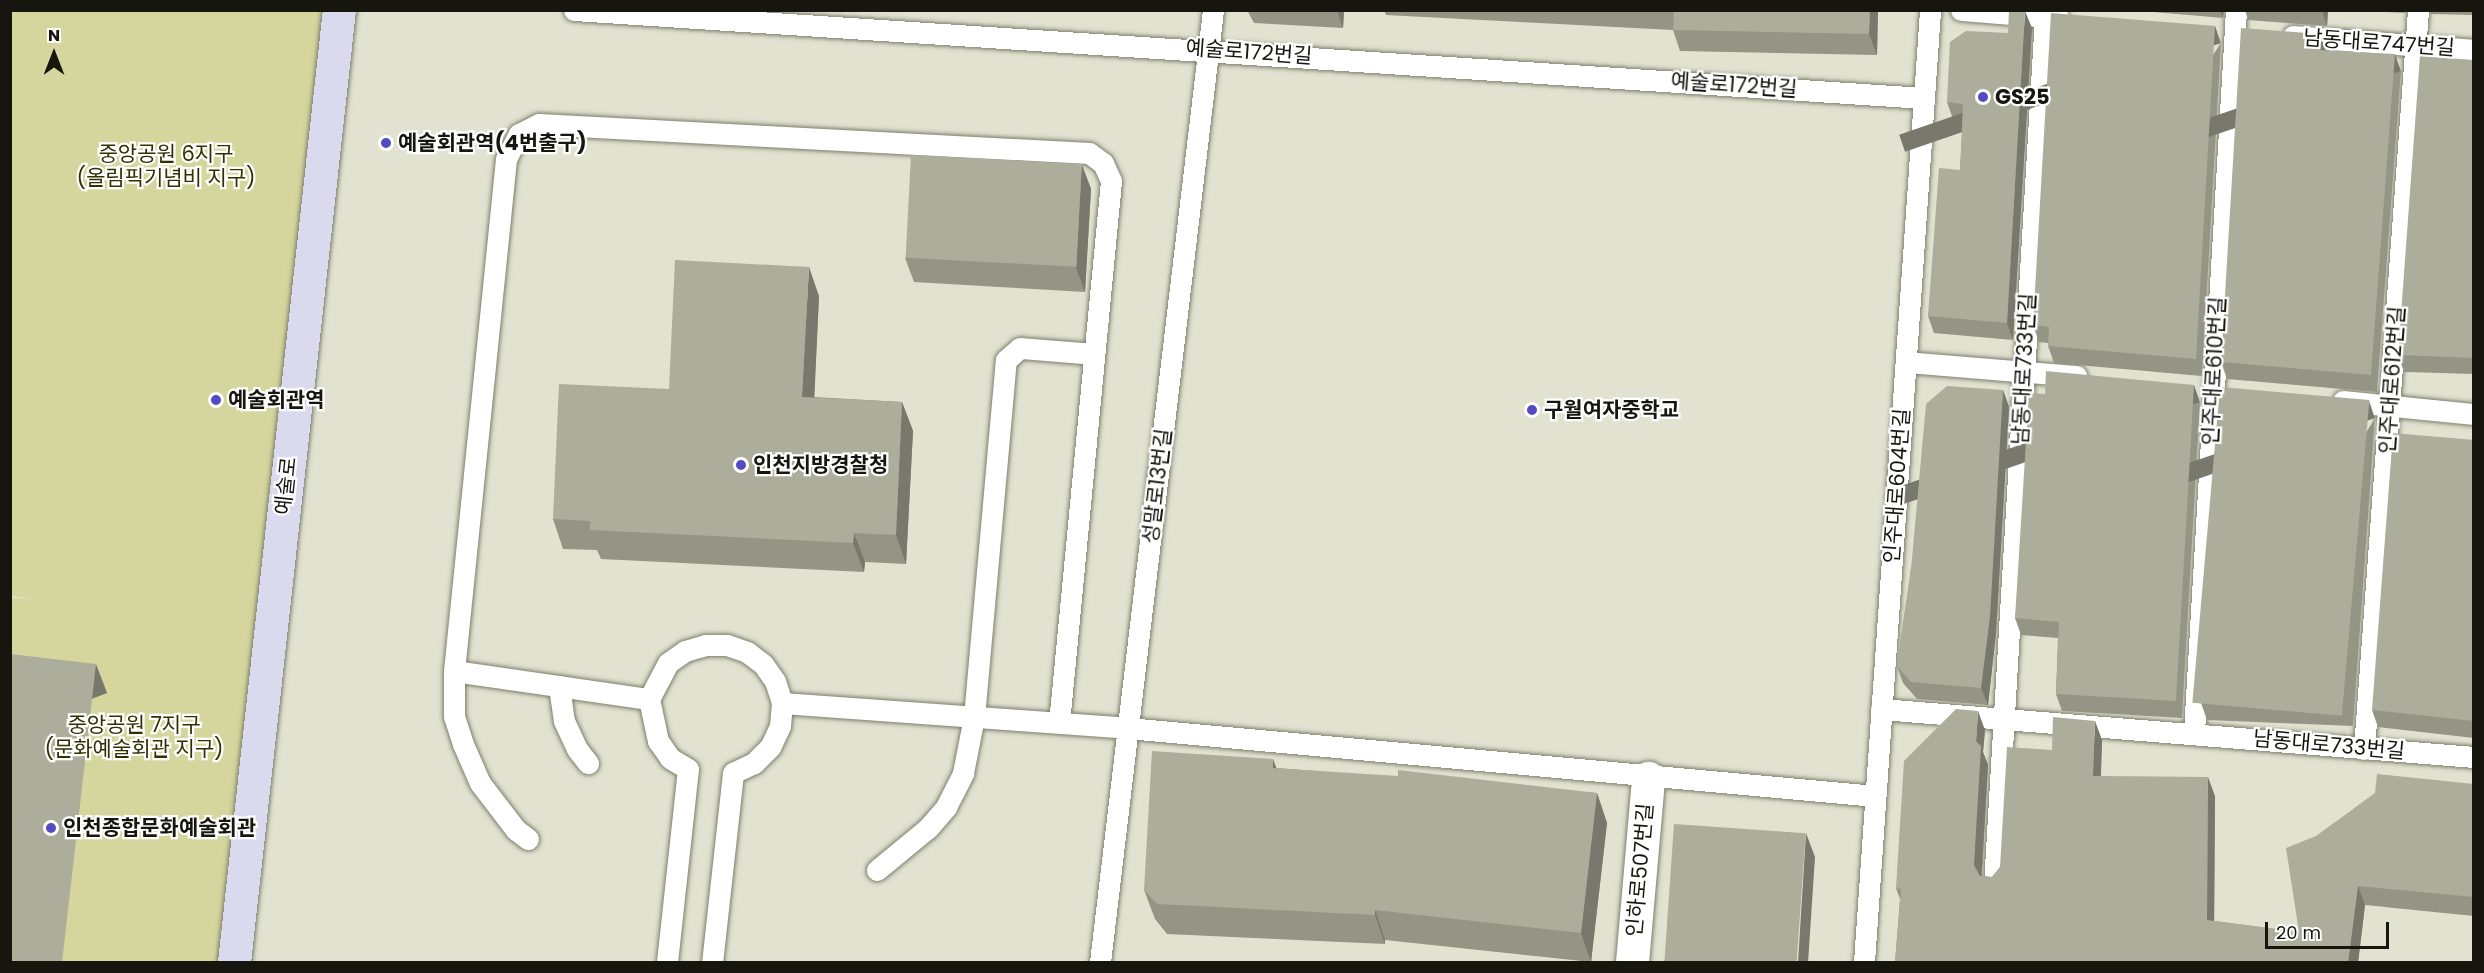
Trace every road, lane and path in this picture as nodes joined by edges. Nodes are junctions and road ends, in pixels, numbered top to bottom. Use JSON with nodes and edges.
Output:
{"nodes":[{"id":1,"x":339,"y":10,"type":"edge"},
{"id":2,"x":574,"y":10,"type":"edge"},
{"id":3,"x":1214,"y":10,"type":"edge"},
{"id":4,"x":1930,"y":10,"type":"edge"},
{"id":5,"x":1961,"y":10,"type":"edge"},
{"id":6,"x":2236,"y":10,"type":"edge"},
{"id":7,"x":2418,"y":10,"type":"edge"},
{"id":8,"x":2045,"y":17,"type":"junction"},
{"id":9,"x":2080,"y":20,"type":"edge"},
{"id":10,"x":2211,"y":30,"type":"edge"},
{"id":11,"x":2235,"y":32,"type":"junction"},
{"id":12,"x":2416,"y":46,"type":"junction"},
{"id":13,"x":1211,"y":49,"type":"junction"},
{"id":14,"x":2474,"y":50,"type":"edge"},
{"id":15,"x":1924,"y":98,"type":"junction"},
{"id":16,"x":1094,"y":354,"type":"junction"},
{"id":17,"x":1906,"y":362,"type":"junction"},
{"id":18,"x":2024,"y":371,"type":"junction"},
{"id":19,"x":2095,"y":378,"type":"edge"},
{"id":20,"x":2190,"y":387,"type":"edge"},
{"id":21,"x":2213,"y":389,"type":"junction"},
{"id":22,"x":2237,"y":391,"type":"edge"},
{"id":23,"x":2319,"y":399,"type":"edge"},
{"id":24,"x":2390,"y":406,"type":"junction"},
{"id":25,"x":2474,"y":414,"type":"edge"},
{"id":26,"x":454,"y":671,"type":"junction"},
{"id":27,"x":559,"y":686,"type":"junction"},
{"id":28,"x":649,"y":699,"type":"junction"},
{"id":29,"x":782,"y":703,"type":"junction"},
{"id":30,"x":1881,"y":710,"type":"junction"},
{"id":31,"x":974,"y":717,"type":"junction"},
{"id":32,"x":2004,"y":720,"type":"junction"},
{"id":33,"x":1059,"y":723,"type":"junction"},
{"id":34,"x":1127,"y":728,"type":"junction"},
{"id":35,"x":2194,"y":732,"type":"junction"},
{"id":36,"x":2364,"y":749,"type":"junction"},
{"id":37,"x":2474,"y":757,"type":"edge"},
{"id":38,"x":588,"y":762,"type":"dead end"},
{"id":39,"x":1648,"y":778,"type":"junction"},
{"id":40,"x":1875,"y":796,"type":"junction"},
{"id":41,"x":528,"y":839,"type":"dead end"},
{"id":42,"x":877,"y":870,"type":"dead end"},
{"id":43,"x":1994,"y":885,"type":"edge"},
{"id":44,"x":234,"y":963,"type":"edge"},
{"id":45,"x":667,"y":963,"type":"edge"},
{"id":46,"x":712,"y":963,"type":"edge"},
{"id":47,"x":1100,"y":963,"type":"edge"},
{"id":48,"x":1632,"y":963,"type":"edge"},
{"id":49,"x":1864,"y":963,"type":"edge"}],
"edges":[{"from":1,"to":44,"type":"main road","name":"예술로"},
{"from":2,"to":13,"type":"lane","name":"예술로172번길"},
{"from":3,"to":13,"type":"lane","name":"성말로13번길"},
{"from":4,"to":15,"type":"lane","name":"인주대로604번길"},
{"from":5,"to":8,"type":"lane"},
{"from":6,"to":11,"type":"lane","name":"인주대로610번길"},
{"from":7,"to":12,"type":"lane","name":"인주대로612번길"},
{"from":8,"to":9,"type":"lane"},
{"from":8,"to":18,"type":"lane","name":"남동대로733번길"},
{"from":10,"to":11,"type":"lane","name":"남동대로747번길"},
{"from":11,"to":12,"type":"lane","name":"남동대로747번길"},
{"from":11,"to":21,"type":"lane","name":"인주대로610번길"},
{"from":12,"to":14,"type":"lane","name":"남동대로747번길"},
{"from":12,"to":24,"type":"lane","name":"인주대로612번길"},
{"from":13,"to":15,"type":"lane","name":"예술로172번길"},
{"from":13,"to":34,"type":"lane","name":"성말로13번길"},
{"from":15,"to":17,"type":"lane","name":"인주대로604번길"},
{"from":16,"to":26,"type":"lane"},
{"from":16,"to":31,"type":"lane"},
{"from":16,"to":33,"type":"lane"},
{"from":17,"to":18,"type":"lane"},
{"from":17,"to":30,"type":"lane","name":"인주대로604번길"},
{"from":18,"to":19,"type":"lane"},
{"from":18,"to":32,"type":"lane","name":"남동대로733번길"},
{"from":20,"to":21,"type":"lane"},
{"from":21,"to":22,"type":"lane"},
{"from":21,"to":35,"type":"lane","name":"인주대로610번길"},
{"from":23,"to":24,"type":"lane"},
{"from":24,"to":25,"type":"lane"},
{"from":24,"to":36,"type":"lane","name":"인주대로612번길"},
{"from":26,"to":27,"type":"lane"},
{"from":26,"to":41,"type":"lane"},
{"from":27,"to":28,"type":"lane"},
{"from":27,"to":38,"type":"lane"},
{"from":28,"to":29,"type":"lane"},
{"from":28,"to":45,"type":"lane"},
{"from":29,"to":31,"type":"lane"},
{"from":29,"to":46,"type":"lane"},
{"from":30,"to":32,"type":"lane","name":"남동대로733번길"},
{"from":30,"to":40,"type":"lane","name":"인주대로604번길"},
{"from":31,"to":33,"type":"lane"},
{"from":31,"to":42,"type":"lane"},
{"from":32,"to":35,"type":"lane","name":"남동대로733번길"},
{"from":32,"to":43,"type":"lane","name":"남동대로733번길"},
{"from":33,"to":34,"type":"lane"},
{"from":34,"to":39,"type":"lane"},
{"from":34,"to":47,"type":"lane","name":"성말로13번길"},
{"from":35,"to":36,"type":"lane","name":"남동대로733번길"},
{"from":36,"to":37,"type":"lane","name":"남동대로733번길"},
{"from":39,"to":40,"type":"lane"},
{"from":39,"to":48,"type":"street","name":"인하로507번길"},
{"from":40,"to":49,"type":"lane","name":"인주대로604번길"}]}
